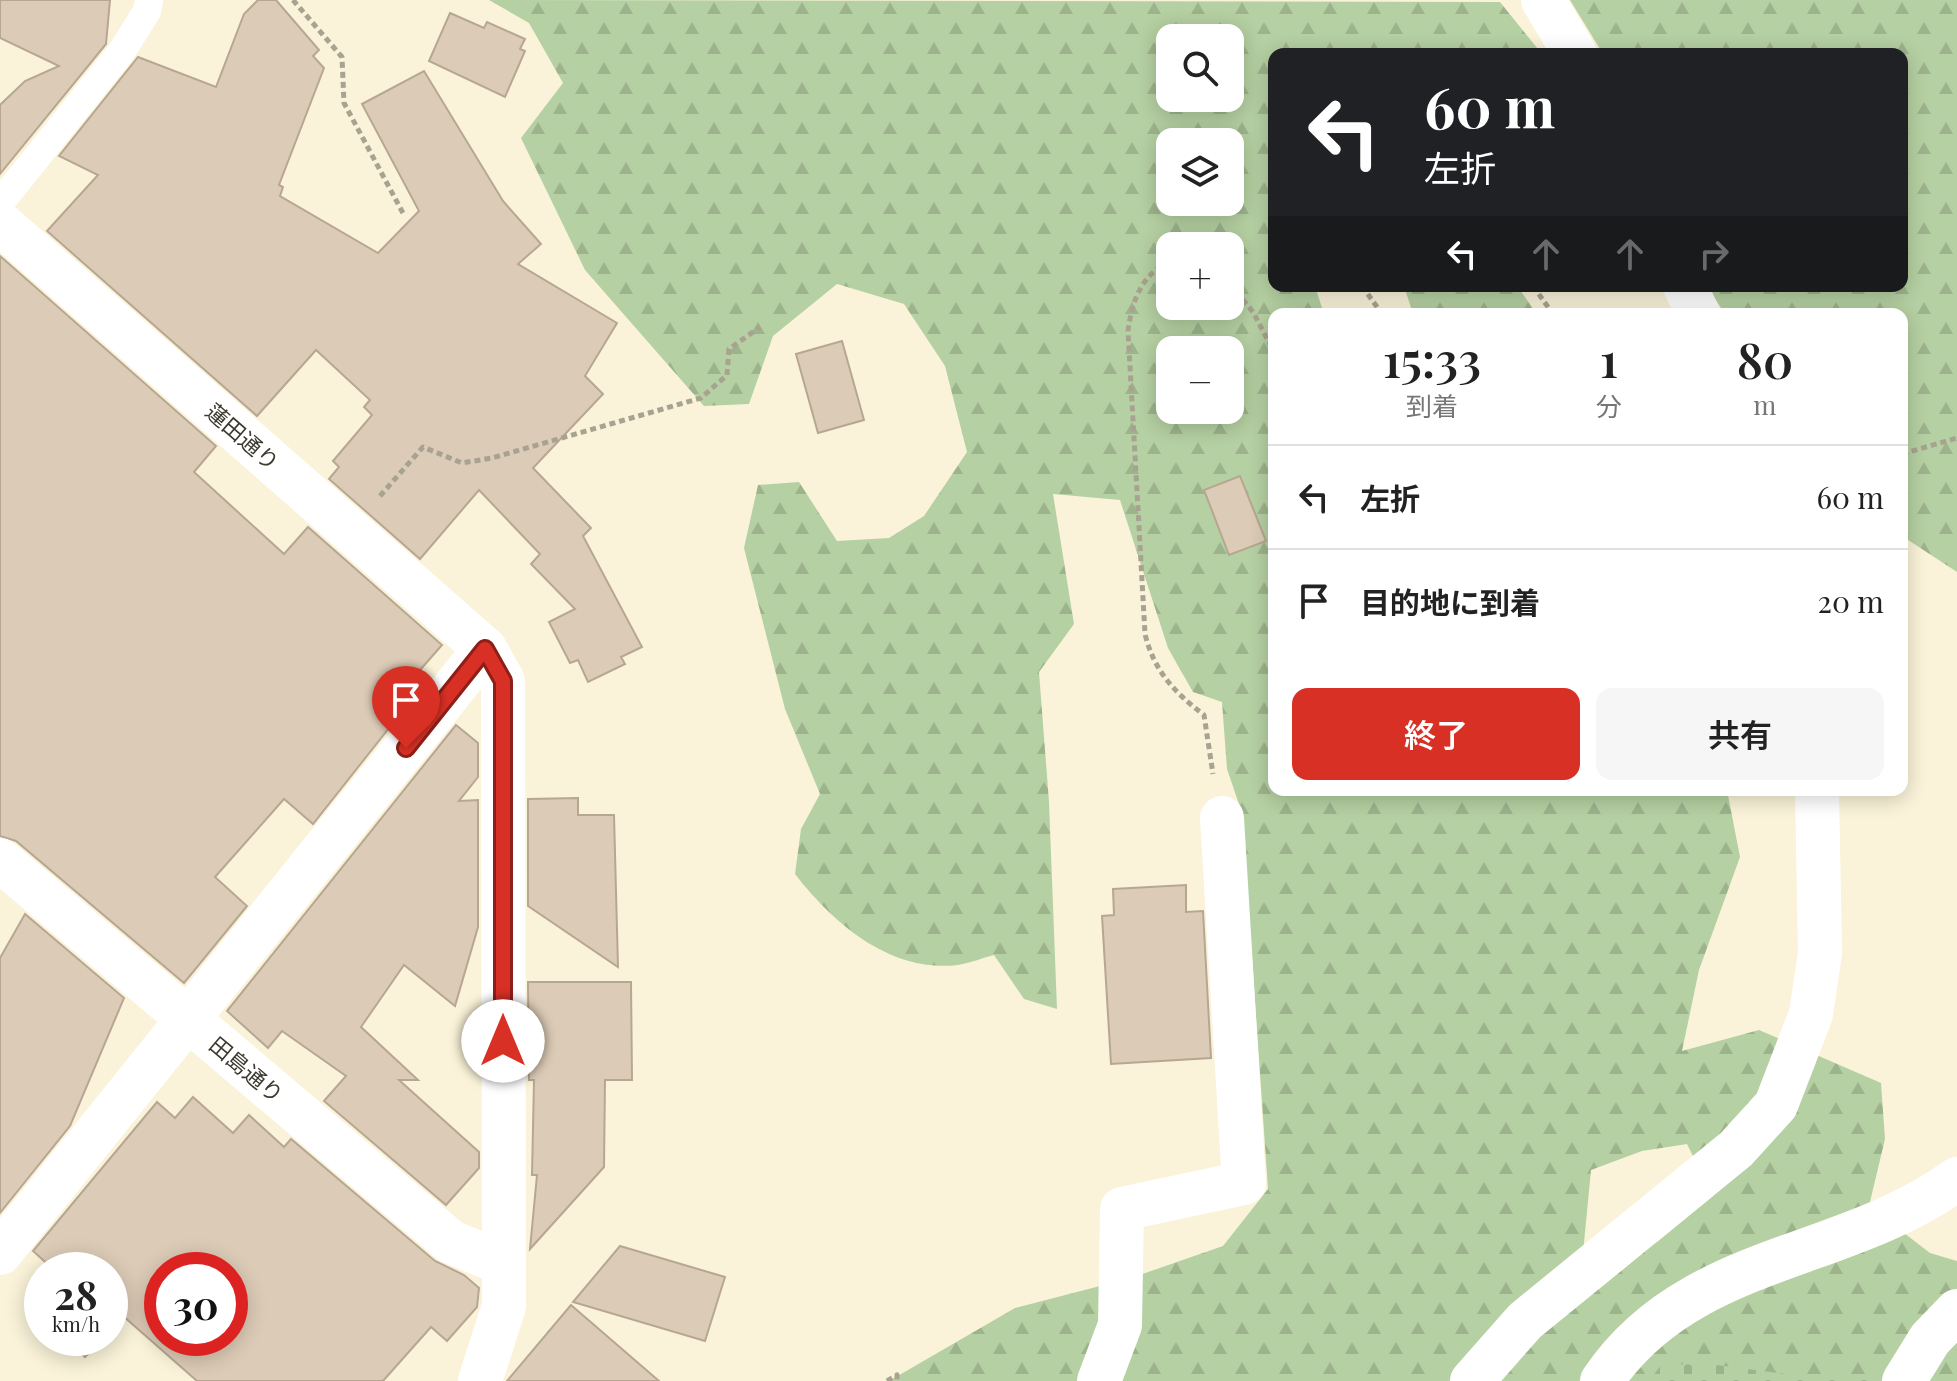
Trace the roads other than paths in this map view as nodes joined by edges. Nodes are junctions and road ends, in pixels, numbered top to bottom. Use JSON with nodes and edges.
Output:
{"nodes":[{"id":1,"x":1543,"y":0,"type":"edge"},
{"id":2,"x":143,"y":4,"type":"edge"},
{"id":3,"x":1571,"y":48,"type":"edge"},
{"id":4,"x":0,"y":203,"type":"edge"},
{"id":5,"x":0,"y":223,"type":"edge"},
{"id":6,"x":485,"y":649,"type":"junction"},
{"id":7,"x":1817,"y":796,"type":"edge"},
{"id":8,"x":1222,"y":818,"type":"road end"},
{"id":9,"x":0,"y":860,"type":"edge"},
{"id":10,"x":186,"y":1018,"type":"junction"},
{"id":11,"x":1957,"y":1179,"type":"edge"},
{"id":12,"x":0,"y":1253,"type":"edge"},
{"id":13,"x":502,"y":1263,"type":"junction"},
{"id":14,"x":1957,"y":1311,"type":"edge"},
{"id":15,"x":480,"y":1381,"type":"edge"},
{"id":16,"x":1099,"y":1381,"type":"edge"},
{"id":17,"x":1472,"y":1381,"type":"edge"},
{"id":18,"x":1602,"y":1381,"type":"edge"},
{"id":19,"x":1904,"y":1381,"type":"edge"}],
"edges":[{"from":1,"to":3,"type":"street"},
{"from":2,"to":4,"type":"lane"},
{"from":5,"to":6,"type":"street","name":"蓮田通り"},
{"from":6,"to":10,"type":"street"},
{"from":6,"to":13,"type":"street"},
{"from":7,"to":17,"type":"street"},
{"from":8,"to":16,"type":"street"},
{"from":9,"to":10,"type":"street","name":"田島通り"},
{"from":10,"to":12,"type":"street"},
{"from":10,"to":13,"type":"street","name":"田島通り"},
{"from":11,"to":18,"type":"street"},
{"from":13,"to":15,"type":"street"},
{"from":14,"to":19,"type":"street"}]}
